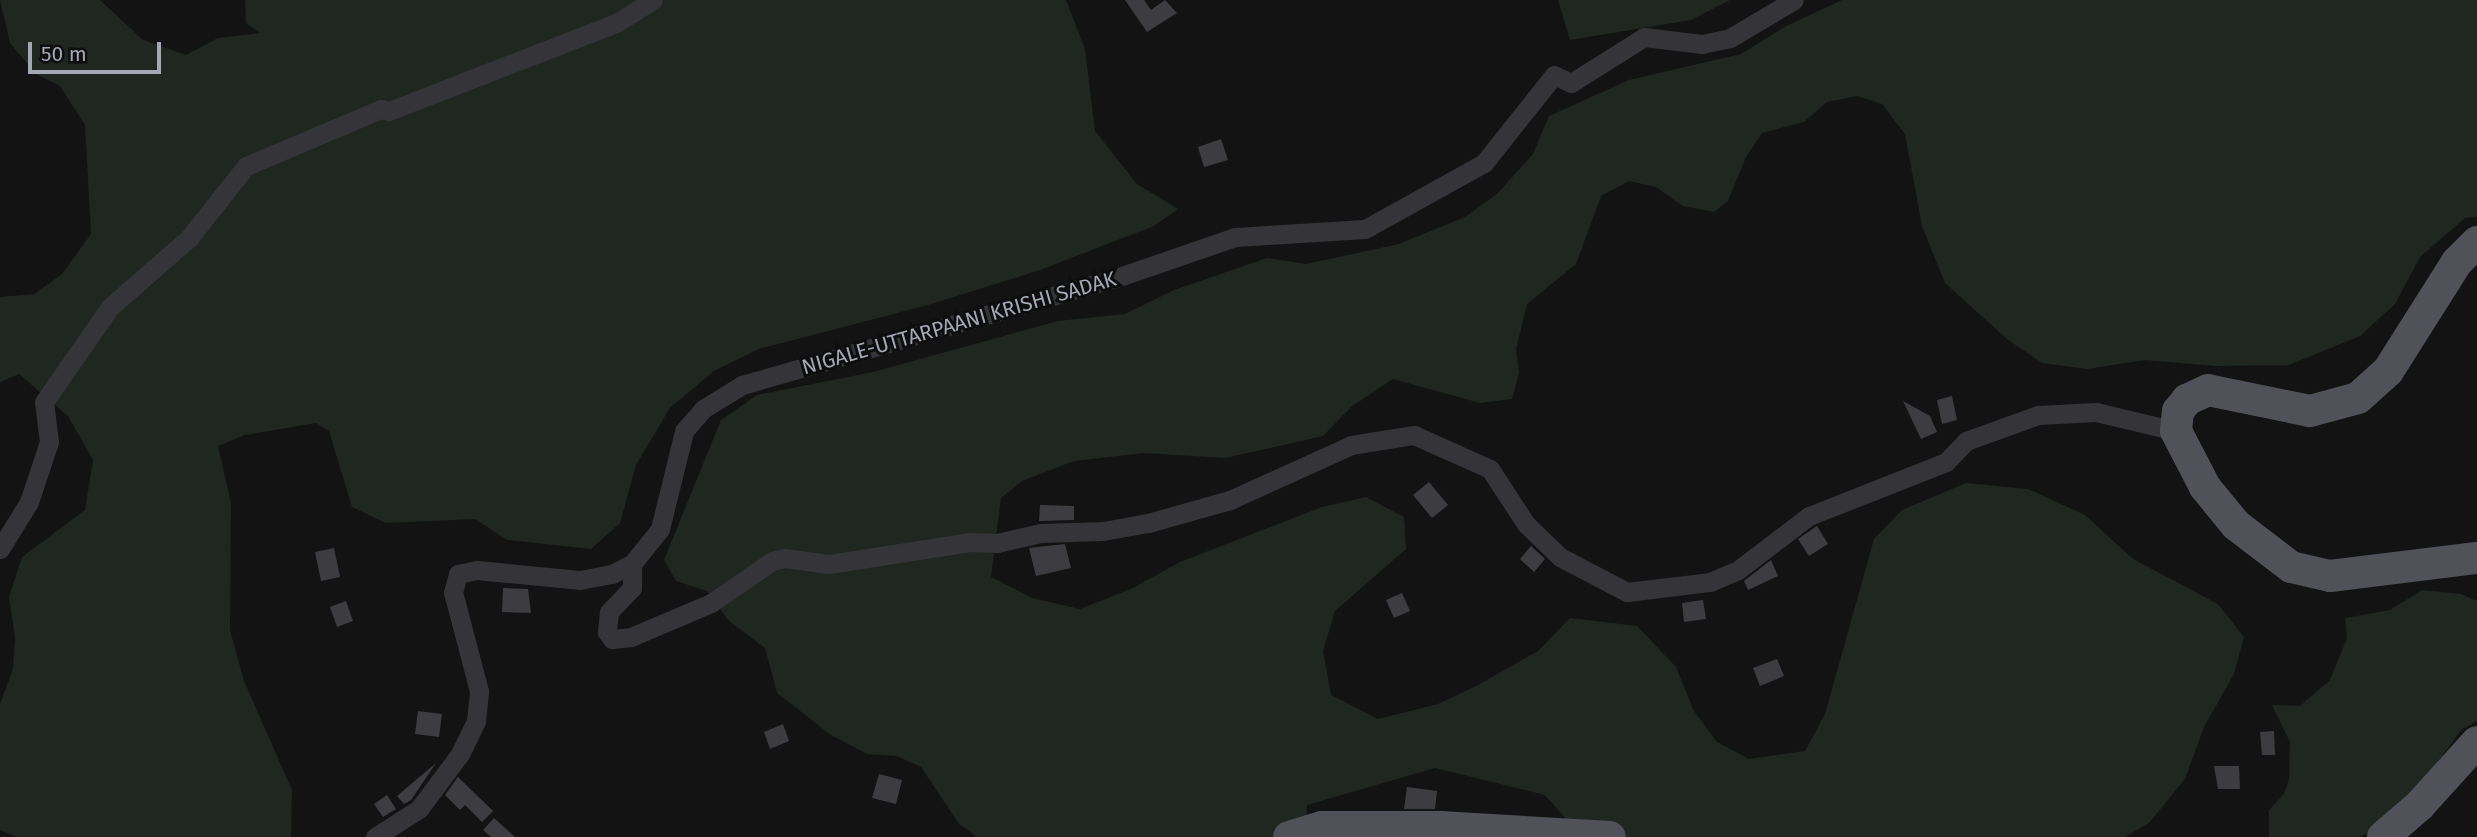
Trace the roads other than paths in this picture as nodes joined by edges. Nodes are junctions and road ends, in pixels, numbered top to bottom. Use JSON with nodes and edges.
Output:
{"nodes":[{"id":1,"x":653,"y":0,"type":"edge"},
{"id":2,"x":1794,"y":0,"type":"edge"},
{"id":3,"x":2477,"y":242,"type":"edge"},
{"id":4,"x":2176,"y":431,"type":"junction"},
{"id":5,"x":0,"y":549,"type":"edge"},
{"id":6,"x":2477,"y":558,"type":"edge"},
{"id":7,"x":632,"y":565,"type":"junction"},
{"id":8,"x":2477,"y":742,"type":"edge"},
{"id":9,"x":375,"y":837,"type":"edge"},
{"id":10,"x":1289,"y":837,"type":"edge"},
{"id":11,"x":1610,"y":837,"type":"edge"},
{"id":12,"x":2383,"y":837,"type":"edge"}],
"edges":[{"from":1,"to":5,"type":"street"},
{"from":2,"to":7,"type":"street","name":"NIGALE-UTTARPAANI KRISHI SADAK"},
{"from":3,"to":4,"type":"main road"},
{"from":4,"to":6,"type":"main road"},
{"from":4,"to":7,"type":"street"},
{"from":7,"to":9,"type":"street"},
{"from":8,"to":12,"type":"main road"},
{"from":10,"to":11,"type":"main road"}]}
